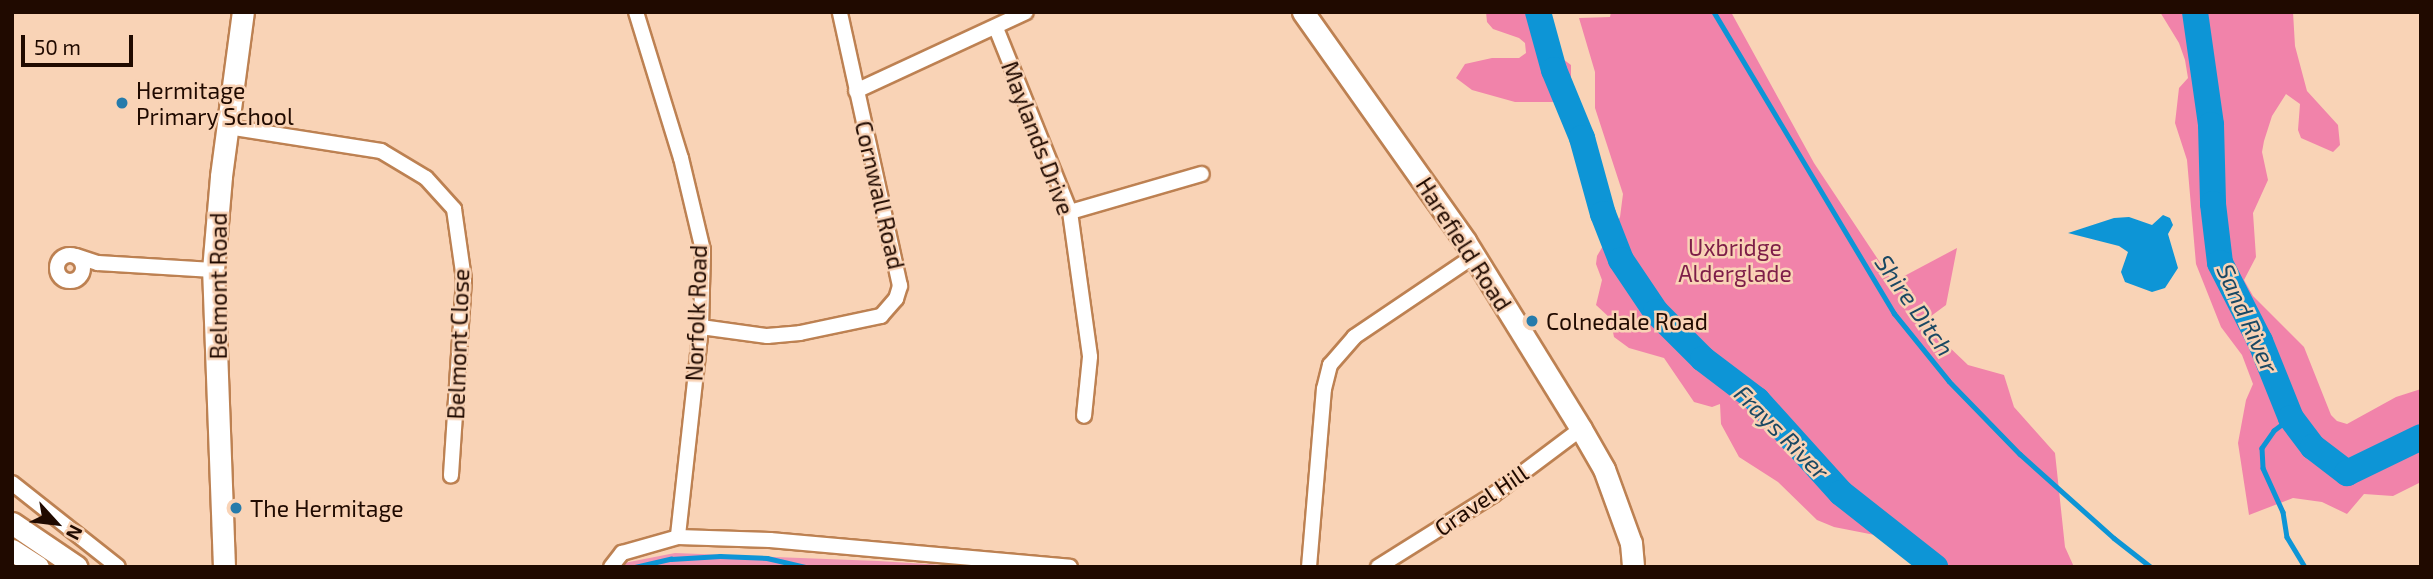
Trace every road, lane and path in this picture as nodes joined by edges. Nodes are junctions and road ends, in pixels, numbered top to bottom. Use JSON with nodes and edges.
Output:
{"nodes":[{"id":1,"x":243,"y":12,"type":"edge"},
{"id":2,"x":636,"y":12,"type":"edge"},
{"id":3,"x":840,"y":12,"type":"edge"},
{"id":4,"x":1026,"y":12,"type":"edge"},
{"id":5,"x":1303,"y":12,"type":"edge"},
{"id":6,"x":996,"y":28,"type":"junction"},
{"id":7,"x":856,"y":91,"type":"junction"},
{"id":8,"x":228,"y":127,"type":"junction"},
{"id":9,"x":1202,"y":174,"type":"dead end"},
{"id":10,"x":1070,"y":212,"type":"junction"},
{"id":11,"x":76,"y":256,"type":"junction"},
{"id":12,"x":1474,"y":256,"type":"junction"},
{"id":13,"x":98,"y":263,"type":"junction"},
{"id":14,"x":213,"y":270,"type":"junction"},
{"id":15,"x":78,"y":277,"type":"junction"},
{"id":16,"x":701,"y":327,"type":"junction"},
{"id":17,"x":1084,"y":416,"type":"dead end"},
{"id":18,"x":1581,"y":429,"type":"junction"},
{"id":19,"x":451,"y":475,"type":"dead end"},
{"id":20,"x":12,"y":483,"type":"edge"},
{"id":21,"x":12,"y":523,"type":"edge"},
{"id":22,"x":678,"y":537,"type":"junction"},
{"id":23,"x":12,"y":550,"type":"edge"},
{"id":24,"x":223,"y":565,"type":"edge"},
{"id":25,"x":38,"y":567,"type":"edge"},
{"id":26,"x":77,"y":567,"type":"edge"},
{"id":27,"x":118,"y":567,"type":"edge"},
{"id":28,"x":611,"y":567,"type":"edge"},
{"id":29,"x":1070,"y":567,"type":"edge"},
{"id":30,"x":1309,"y":567,"type":"edge"},
{"id":31,"x":1378,"y":567,"type":"edge"},
{"id":32,"x":1633,"y":567,"type":"edge"}],
"edges":[{"from":1,"to":8,"type":"main road","name":"Belmont Road"},
{"from":2,"to":16,"type":"street","name":"Norfolk Road"},
{"from":3,"to":7,"type":"street","name":"Cornwall Road"},
{"from":4,"to":6,"type":"street"},
{"from":5,"to":12,"type":"main road","name":"Harefield Road"},
{"from":6,"to":7,"type":"street"},
{"from":6,"to":10,"type":"street","name":"Maylands Drive"},
{"from":7,"to":16,"type":"street","name":"Cornwall Road"},
{"from":8,"to":14,"type":"main road","name":"Belmont Road"},
{"from":8,"to":19,"type":"street","name":"Belmont Close"},
{"from":9,"to":10,"type":"street"},
{"from":10,"to":17,"type":"street","name":"Maylands Drive"},
{"from":11,"to":13,"type":"street"},
{"from":11,"to":15,"type":"street"},
{"from":11,"to":15,"type":"street"},
{"from":12,"to":18,"type":"main road","name":"Harefield Road"},
{"from":12,"to":30,"type":"street"},
{"from":13,"to":14,"type":"street"},
{"from":13,"to":15,"type":"street"},
{"from":14,"to":24,"type":"main road","name":"Belmont Road"},
{"from":16,"to":22,"type":"street","name":"Norfolk Road"},
{"from":18,"to":31,"type":"street","name":"Gravel Hill"},
{"from":18,"to":32,"type":"main road","name":"Harefield Road"},
{"from":20,"to":27,"type":"street"},
{"from":21,"to":26,"type":"main road"},
{"from":22,"to":28,"type":"street"},
{"from":22,"to":29,"type":"street"},
{"from":23,"to":25,"type":"main road"}]}
